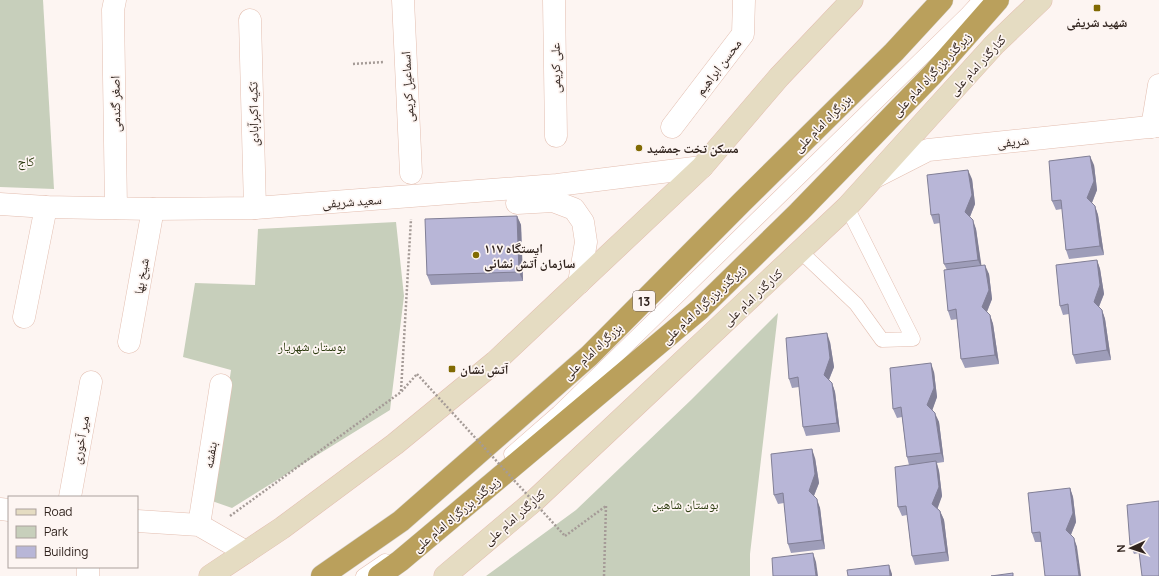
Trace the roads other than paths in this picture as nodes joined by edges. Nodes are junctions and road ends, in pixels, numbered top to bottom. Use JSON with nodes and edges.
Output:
{"nodes":[{"id":1,"x":115,"y":0,"type":"edge"},
{"id":2,"x":403,"y":0,"type":"edge"},
{"id":3,"x":554,"y":0,"type":"edge"},
{"id":4,"x":744,"y":0,"type":"edge"},
{"id":5,"x":852,"y":0,"type":"edge"},
{"id":6,"x":942,"y":0,"type":"edge"},
{"id":7,"x":980,"y":0,"type":"edge"},
{"id":8,"x":998,"y":0,"type":"edge"},
{"id":9,"x":1041,"y":0,"type":"edge"},
{"id":10,"x":250,"y":20,"type":"dead end"},
{"id":11,"x":1159,"y":85,"type":"edge"},
{"id":12,"x":1156,"y":126,"type":"edge"},
{"id":13,"x":672,"y":127,"type":"dead end"},
{"id":14,"x":556,"y":136,"type":"dead end"},
{"id":15,"x":702,"y":167,"type":"junction"},
{"id":16,"x":411,"y":173,"type":"dead end"},
{"id":17,"x":874,"y":177,"type":"junction"},
{"id":18,"x":412,"y":197,"type":"junction"},
{"id":19,"x":0,"y":204,"type":"edge"},
{"id":20,"x":46,"y":207,"type":"junction"},
{"id":21,"x":847,"y":207,"type":"junction"},
{"id":22,"x":116,"y":208,"type":"junction"},
{"id":23,"x":255,"y":208,"type":"junction"},
{"id":24,"x":153,"y":209,"type":"junction"},
{"id":25,"x":800,"y":251,"type":"junction"},
{"id":26,"x":579,"y":283,"type":"junction"},
{"id":27,"x":24,"y":317,"type":"dead end"},
{"id":28,"x":130,"y":342,"type":"dead end"},
{"id":29,"x":90,"y":382,"type":"dead end"},
{"id":30,"x":221,"y":385,"type":"dead end"},
{"id":31,"x":70,"y":496,"type":"edge"},
{"id":32,"x":138,"y":521,"type":"edge"},
{"id":33,"x":199,"y":525,"type":"junction"},
{"id":34,"x":246,"y":552,"type":"junction"},
{"id":35,"x":210,"y":576,"type":"edge"},
{"id":36,"x":322,"y":576,"type":"edge"},
{"id":37,"x":363,"y":576,"type":"edge"},
{"id":38,"x":379,"y":576,"type":"edge"},
{"id":39,"x":445,"y":576,"type":"edge"}],
"edges":[{"from":1,"to":22,"type":"street","name":"اصغر گندمی"},
{"from":2,"to":16,"type":"street","name":"اسماعیل کریمی"},
{"from":3,"to":14,"type":"street","name":"علی کریمی"},
{"from":4,"to":13,"type":"street","name":"محسن ابراهیم"},
{"from":5,"to":15,"type":"main road"},
{"from":6,"to":36,"type":"highway","name":"بزرگراه امام علی","number":"13"},
{"from":7,"to":37,"type":"lane"},
{"from":8,"to":38,"type":"highway","name":"زیرگذر بزرگراه امام علی"},
{"from":9,"to":17,"type":"main road","name":"کنارگذر امام علی"},
{"from":10,"to":23,"type":"street","name":"تکیه اکبرآبادی"},
{"from":11,"to":12,"type":"street"},
{"from":12,"to":17,"type":"street","name":"شریفی"},
{"from":15,"to":18,"type":"street","name":"سعید شریفی"},
{"from":15,"to":26,"type":"main road"},
{"from":17,"to":21,"type":"main road","name":"کنارگذر امام علی"},
{"from":18,"to":23,"type":"street","name":"سعید شریفی"},
{"from":18,"to":26,"type":"street"},
{"from":19,"to":20,"type":"street","name":"سعید شریفی"},
{"from":20,"to":22,"type":"street","name":"سعید شریفی"},
{"from":20,"to":27,"type":"street"},
{"from":21,"to":25,"type":"main road","name":"کنارگذر امام علی"},
{"from":21,"to":25,"type":"lane"},
{"from":22,"to":24,"type":"street","name":"سعید شریفی"},
{"from":23,"to":24,"type":"street","name":"سعید شریفی"},
{"from":24,"to":28,"type":"street","name":"شیخ بها"},
{"from":25,"to":39,"type":"main road","name":"کنارگذر امام علی"},
{"from":26,"to":34,"type":"main road"},
{"from":29,"to":31,"type":"street","name":"میر آخوری"},
{"from":30,"to":33,"type":"street","name":"بنفشه"},
{"from":32,"to":33,"type":"street"},
{"from":33,"to":34,"type":"street"},
{"from":34,"to":35,"type":"main road"}]}
